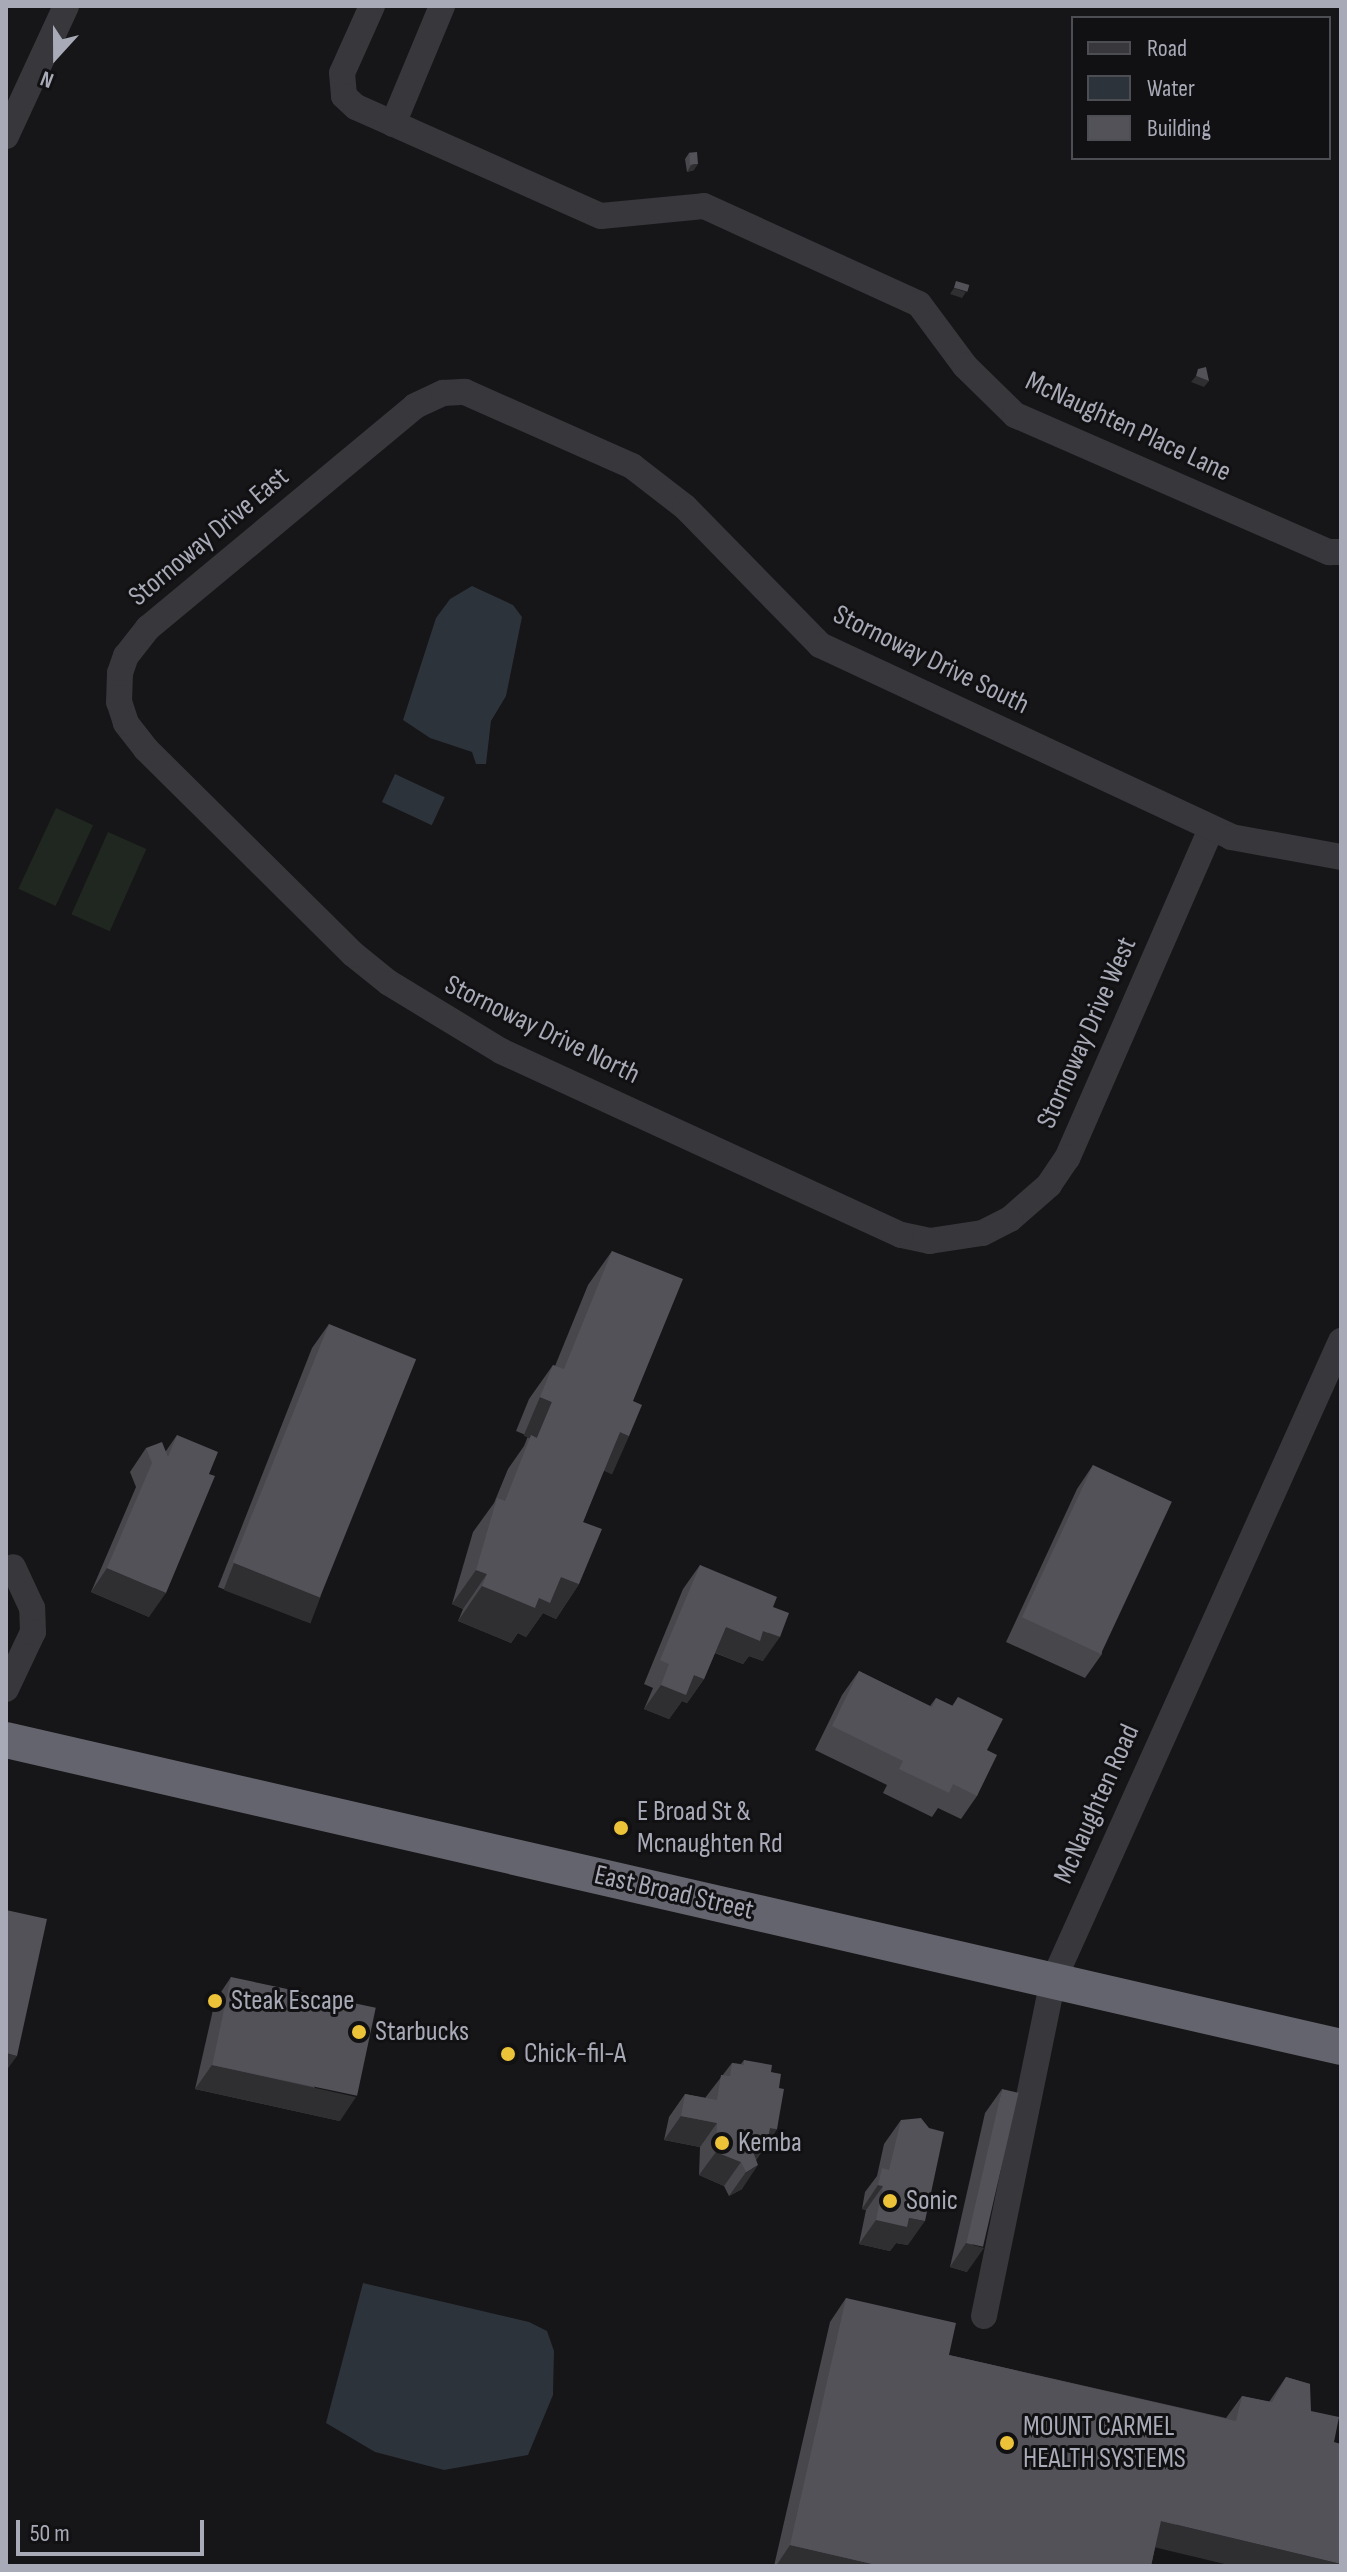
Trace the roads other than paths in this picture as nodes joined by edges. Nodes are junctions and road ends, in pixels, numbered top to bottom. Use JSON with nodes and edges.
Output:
{"nodes":[{"id":1,"x":66,"y":6,"type":"edge"},
{"id":2,"x":372,"y":6,"type":"edge"},
{"id":3,"x":442,"y":6,"type":"edge"},
{"id":4,"x":393,"y":124,"type":"junction"},
{"id":5,"x":6,"y":136,"type":"edge"},
{"id":6,"x":415,"y":406,"type":"joint"},
{"id":7,"x":1341,"y":552,"type":"edge"},
{"id":8,"x":146,"y":749,"type":"joint"},
{"id":9,"x":1211,"y":829,"type":"junction"},
{"id":10,"x":1341,"y":857,"type":"edge"},
{"id":11,"x":982,"y":1233,"type":"joint"},
{"id":12,"x":1341,"y":1341,"type":"edge"},
{"id":13,"x":13,"y":1567,"type":"dead end"},
{"id":14,"x":6,"y":1689,"type":"edge"},
{"id":15,"x":6,"y":1740,"type":"edge"},
{"id":16,"x":1053,"y":1981,"type":"junction"},
{"id":17,"x":1341,"y":2047,"type":"edge"},
{"id":18,"x":984,"y":2316,"type":"dead end"}],
"edges":[{"from":1,"to":5,"type":"street"},
{"from":2,"to":4,"type":"street","name":"McNaughten Place Lane"},
{"from":3,"to":4,"type":"street"},
{"from":4,"to":7,"type":"street","name":"McNaughten Place Lane"},
{"from":6,"to":8,"type":"street","name":"Stornoway Drive East"},
{"from":6,"to":9,"type":"street","name":"Stornoway Drive South"},
{"from":8,"to":11,"type":"street","name":"Stornoway Drive North"},
{"from":9,"to":10,"type":"street","name":"Stornoway Drive South"},
{"from":9,"to":11,"type":"street","name":"Stornoway Drive West"},
{"from":12,"to":16,"type":"street","name":"McNaughten Road"},
{"from":13,"to":14,"type":"street"},
{"from":15,"to":16,"type":"highway","name":"East Broad Street"},
{"from":16,"to":17,"type":"highway","name":"East Broad Street"},
{"from":16,"to":18,"type":"street","name":"McNaughten Road"}]}
